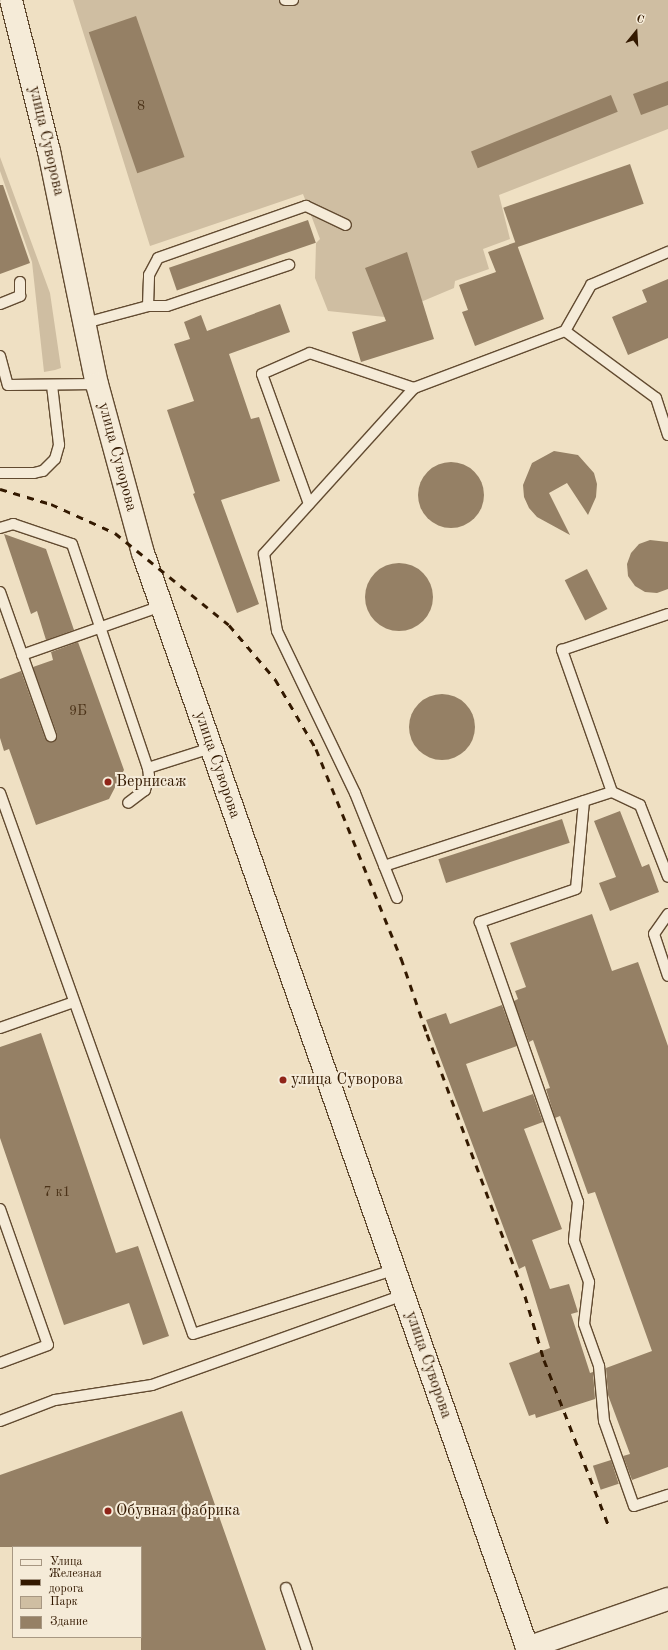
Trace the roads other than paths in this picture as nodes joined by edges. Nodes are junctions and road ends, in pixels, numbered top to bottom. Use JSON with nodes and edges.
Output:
{"nodes":[{"id":1,"x":11,"y":0,"type":"edge"},
{"id":2,"x":285,"y":0,"type":"edge"},
{"id":3,"x":293,"y":0,"type":"edge"},
{"id":4,"x":346,"y":225,"type":"dead end"},
{"id":5,"x":668,"y":252,"type":"edge"},
{"id":6,"x":289,"y":265,"type":"dead end"},
{"id":7,"x":20,"y":282,"type":"dead end"},
{"id":8,"x":0,"y":304,"type":"edge"},
{"id":9,"x":148,"y":306,"type":"junction"},
{"id":10,"x":85,"y":323,"type":"junction"},
{"id":11,"x":565,"y":330,"type":"junction"},
{"id":12,"x":0,"y":356,"type":"edge"},
{"id":13,"x":97,"y":384,"type":"junction"},
{"id":14,"x":52,"y":385,"type":"junction"},
{"id":15,"x":414,"y":388,"type":"junction"},
{"id":16,"x":668,"y":435,"type":"edge"},
{"id":17,"x":0,"y":473,"type":"edge"},
{"id":18,"x":309,"y":504,"type":"junction"},
{"id":19,"x":0,"y":528,"type":"edge"},
{"id":20,"x":0,"y":592,"type":"edge"},
{"id":21,"x":161,"y":606,"type":"junction"},
{"id":22,"x":668,"y":614,"type":"edge"},
{"id":23,"x":100,"y":627,"type":"junction"},
{"id":24,"x":22,"y":655,"type":"junction"},
{"id":25,"x":51,"y":736,"type":"dead end"},
{"id":26,"x":211,"y":748,"type":"junction"},
{"id":27,"x":148,"y":768,"type":"junction"},
{"id":28,"x":612,"y":792,"type":"junction"},
{"id":29,"x":0,"y":794,"type":"edge"},
{"id":30,"x":584,"y":801,"type":"junction"},
{"id":31,"x":128,"y":803,"type":"dead end"},
{"id":32,"x":384,"y":866,"type":"junction"},
{"id":33,"x":668,"y":878,"type":"edge"},
{"id":34,"x":397,"y":898,"type":"dead end"},
{"id":35,"x":668,"y":914,"type":"edge"},
{"id":36,"x":668,"y":976,"type":"edge"},
{"id":37,"x":74,"y":1002,"type":"junction"},
{"id":38,"x":0,"y":1028,"type":"edge"},
{"id":39,"x":0,"y":1209,"type":"edge"},
{"id":40,"x":394,"y":1270,"type":"junction"},
{"id":41,"x":403,"y":1295,"type":"junction"},
{"id":42,"x":0,"y":1363,"type":"edge"},
{"id":43,"x":0,"y":1420,"type":"edge"},
{"id":44,"x":668,"y":1495,"type":"edge"},
{"id":45,"x":286,"y":1588,"type":"dead end"},
{"id":46,"x":668,"y":1599,"type":"edge"},
{"id":47,"x":528,"y":1649,"type":"edge"},
{"id":48,"x":307,"y":1650,"type":"edge"}],
"edges":[{"from":1,"to":10,"type":"main road","name":"улица Суворова"},
{"from":2,"to":3,"type":"lane"},
{"from":4,"to":9,"type":"lane"},
{"from":5,"to":11,"type":"lane"},
{"from":6,"to":9,"type":"lane"},
{"from":7,"to":8,"type":"lane"},
{"from":9,"to":10,"type":"lane"},
{"from":10,"to":13,"type":"main road","name":"улица Суворова"},
{"from":11,"to":15,"type":"lane"},
{"from":11,"to":16,"type":"lane"},
{"from":12,"to":14,"type":"lane"},
{"from":13,"to":14,"type":"lane"},
{"from":13,"to":21,"type":"main road","name":"улица Суворова"},
{"from":14,"to":17,"type":"lane"},
{"from":15,"to":18,"type":"lane"},
{"from":15,"to":18,"type":"lane"},
{"from":18,"to":32,"type":"lane"},
{"from":19,"to":23,"type":"lane"},
{"from":20,"to":24,"type":"lane"},
{"from":21,"to":23,"type":"lane"},
{"from":21,"to":26,"type":"main road","name":"улица Суворова"},
{"from":22,"to":28,"type":"lane"},
{"from":23,"to":24,"type":"lane"},
{"from":23,"to":27,"type":"lane"},
{"from":24,"to":25,"type":"lane"},
{"from":26,"to":27,"type":"lane"},
{"from":26,"to":40,"type":"main road","name":"улица Суворова"},
{"from":27,"to":31,"type":"lane"},
{"from":28,"to":30,"type":"lane"},
{"from":28,"to":33,"type":"lane"},
{"from":29,"to":37,"type":"lane"},
{"from":30,"to":32,"type":"lane"},
{"from":30,"to":44,"type":"lane"},
{"from":32,"to":34,"type":"lane"},
{"from":35,"to":36,"type":"lane"},
{"from":37,"to":38,"type":"lane"},
{"from":37,"to":40,"type":"lane"},
{"from":39,"to":42,"type":"lane"},
{"from":40,"to":41,"type":"main road","name":"улица Суворова"},
{"from":41,"to":43,"type":"lane"},
{"from":41,"to":47,"type":"main road","name":"улица Суворова"},
{"from":45,"to":48,"type":"lane"},
{"from":46,"to":47,"type":"main road"}]}
